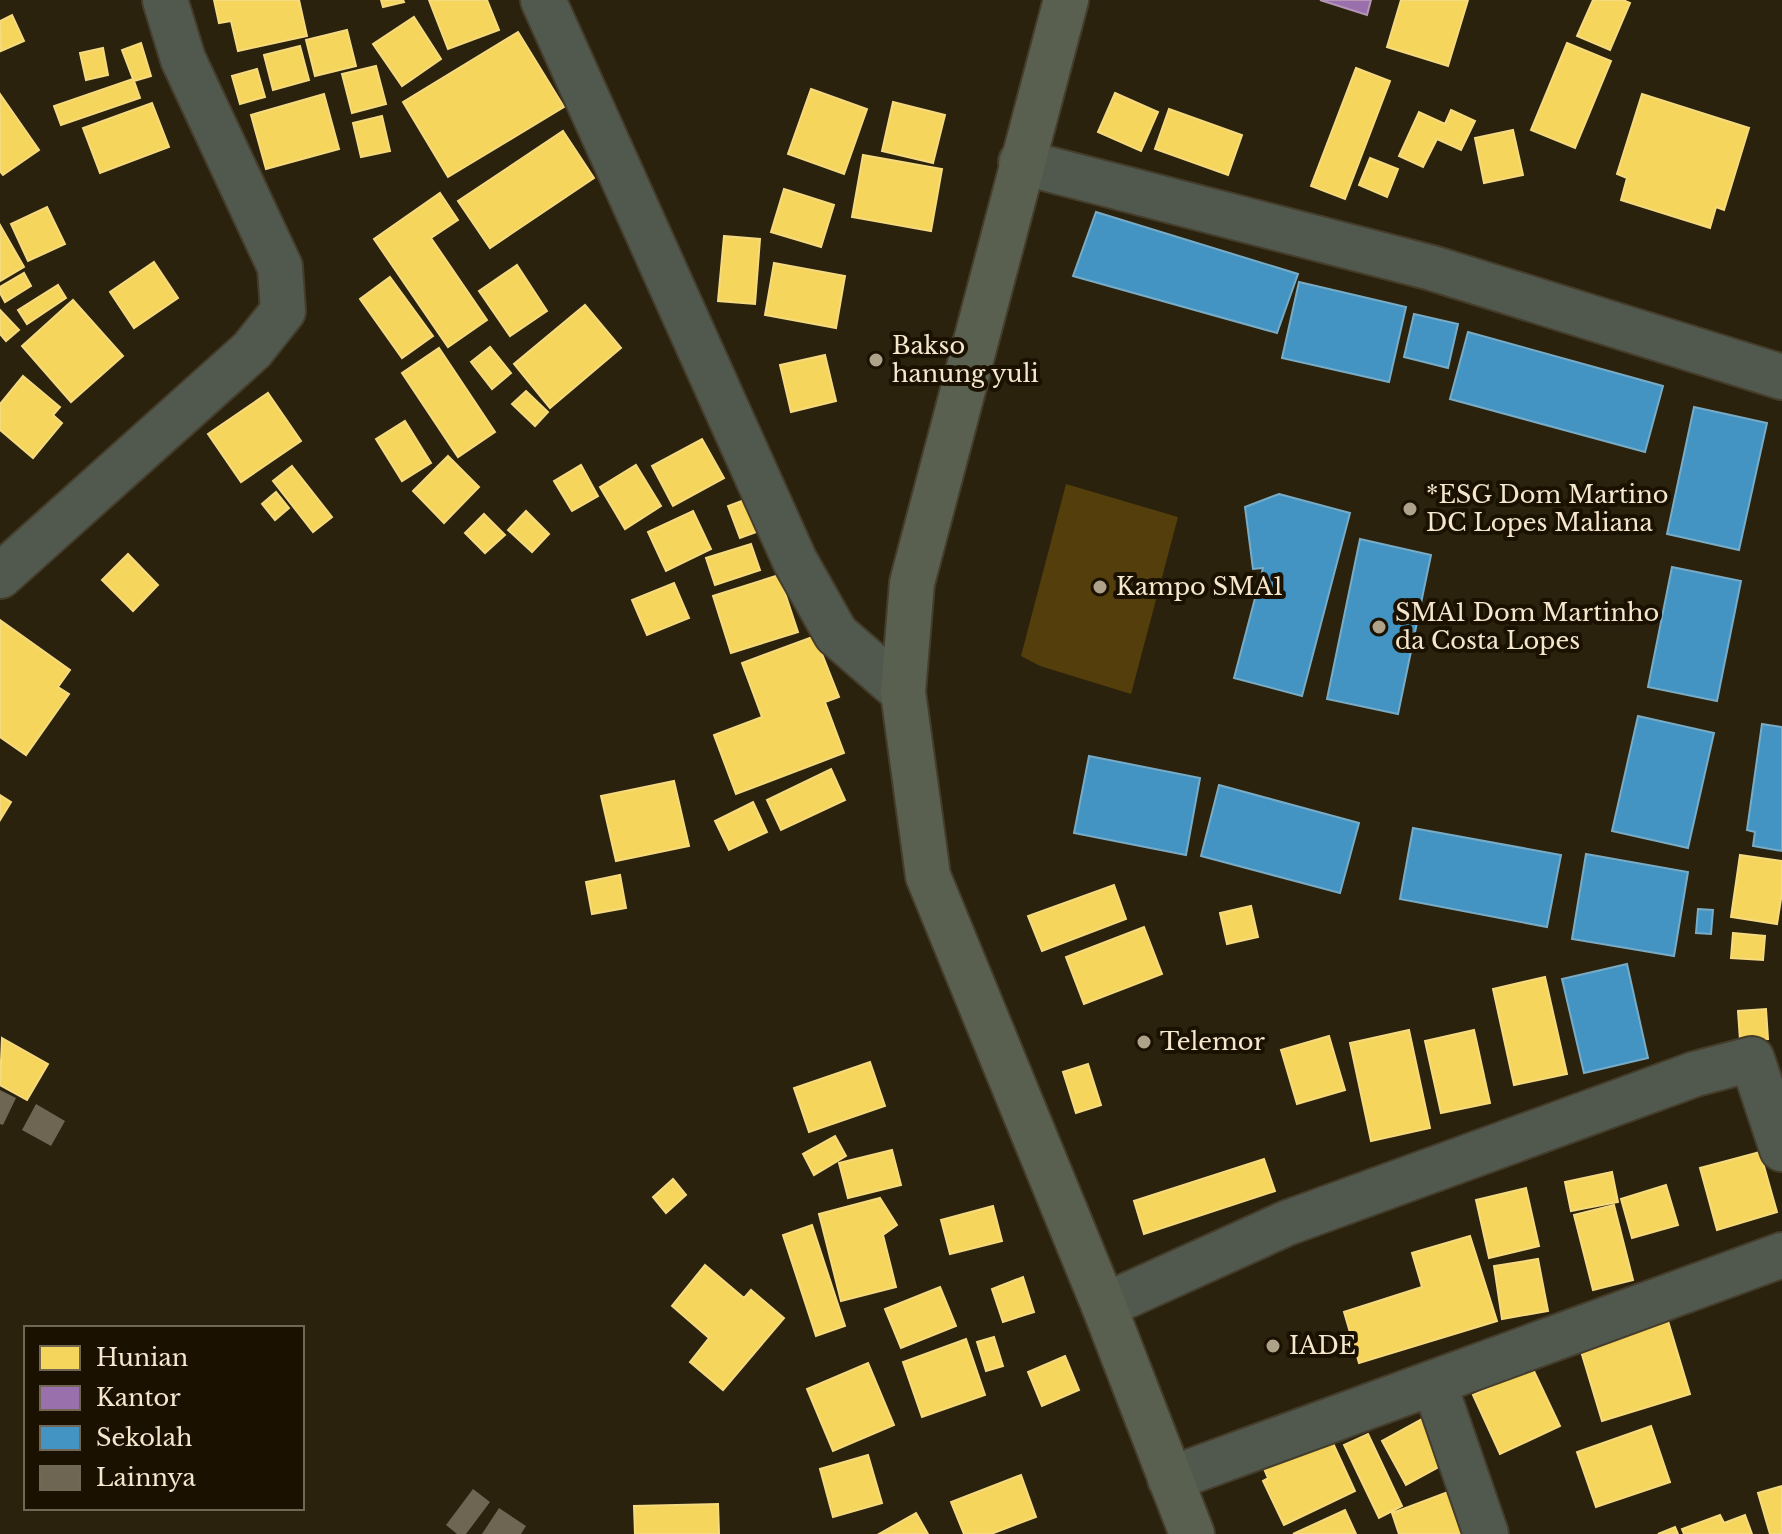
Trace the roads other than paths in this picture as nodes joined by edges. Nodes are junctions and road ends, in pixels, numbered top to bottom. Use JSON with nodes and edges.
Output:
{"nodes":[{"id":1,"x":165,"y":0,"type":"edge"},
{"id":2,"x":543,"y":0,"type":"edge"},
{"id":3,"x":1066,"y":0,"type":"edge"},
{"id":4,"x":1021,"y":162,"type":"junction"},
{"id":5,"x":1782,"y":377,"type":"edge"},
{"id":6,"x":0,"y":576,"type":"edge"},
{"id":7,"x":903,"y":692,"type":"junction"},
{"id":8,"x":1782,"y":1149,"type":"edge"},
{"id":9,"x":1782,"y":1255,"type":"edge"},
{"id":10,"x":1104,"y":1306,"type":"junction"},
{"id":11,"x":1434,"y":1383,"type":"junction"},
{"id":12,"x":1170,"y":1479,"type":"junction"},
{"id":13,"x":1192,"y":1534,"type":"edge"},
{"id":14,"x":1486,"y":1534,"type":"edge"}],
"edges":[{"from":1,"to":6,"type":"street"},
{"from":2,"to":7,"type":"street"},
{"from":3,"to":4,"type":"main road"},
{"from":4,"to":5,"type":"street"},
{"from":4,"to":7,"type":"main road"},
{"from":7,"to":10,"type":"main road"},
{"from":8,"to":10,"type":"street"},
{"from":9,"to":11,"type":"street"},
{"from":10,"to":12,"type":"main road"},
{"from":11,"to":12,"type":"street"},
{"from":11,"to":14,"type":"street"},
{"from":12,"to":13,"type":"main road"}]}
